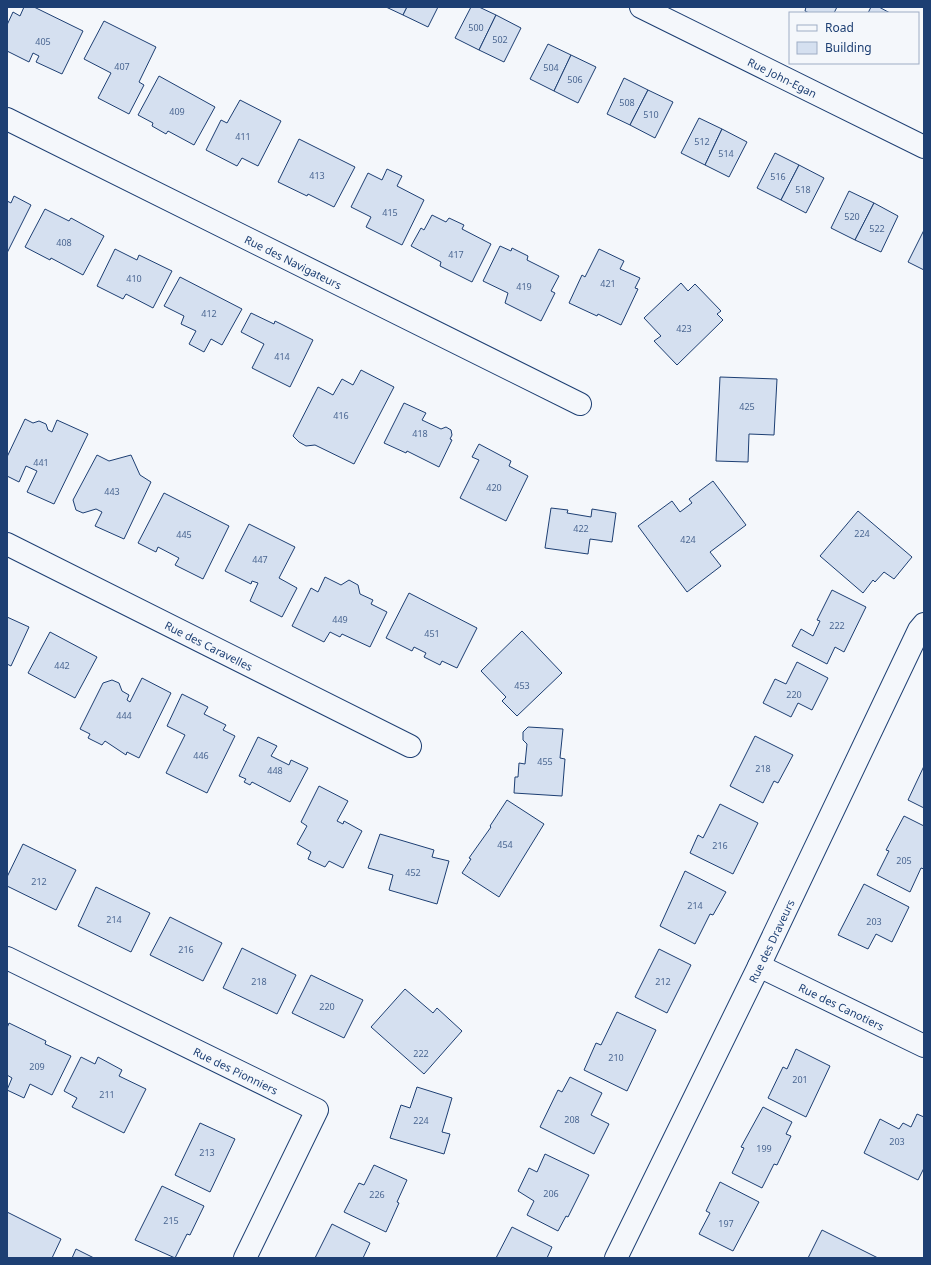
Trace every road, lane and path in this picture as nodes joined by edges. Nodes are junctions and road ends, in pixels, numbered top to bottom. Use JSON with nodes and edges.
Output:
{"nodes":[{"id":1,"x":641,"y":7,"type":"edge"},
{"id":2,"x":7,"y":119,"type":"edge"},
{"id":3,"x":924,"y":147,"type":"edge"},
{"id":4,"x":580,"y":404,"type":"dead end"},
{"id":5,"x":7,"y":544,"type":"edge"},
{"id":6,"x":924,"y":624,"type":"edge"},
{"id":7,"x":410,"y":746,"type":"dead end"},
{"id":8,"x":7,"y":958,"type":"edge"},
{"id":9,"x":759,"y":966,"type":"junction"},
{"id":10,"x":924,"y":1046,"type":"edge"},
{"id":11,"x":245,"y":1258,"type":"edge"},
{"id":12,"x":616,"y":1258,"type":"edge"}],
"edges":[{"from":1,"to":3,"type":"street","name":"Rue John-Egan"},
{"from":2,"to":4,"type":"street","name":"Rue des Navigateurs"},
{"from":5,"to":7,"type":"street","name":"Rue des Caravelles"},
{"from":6,"to":9,"type":"street","name":"Rue des Draveurs"},
{"from":8,"to":11,"type":"street","name":"Rue des Pionniers"},
{"from":9,"to":10,"type":"street","name":"Rue des Canotiers"},
{"from":9,"to":12,"type":"street","name":"Rue des Draveurs"}]}
